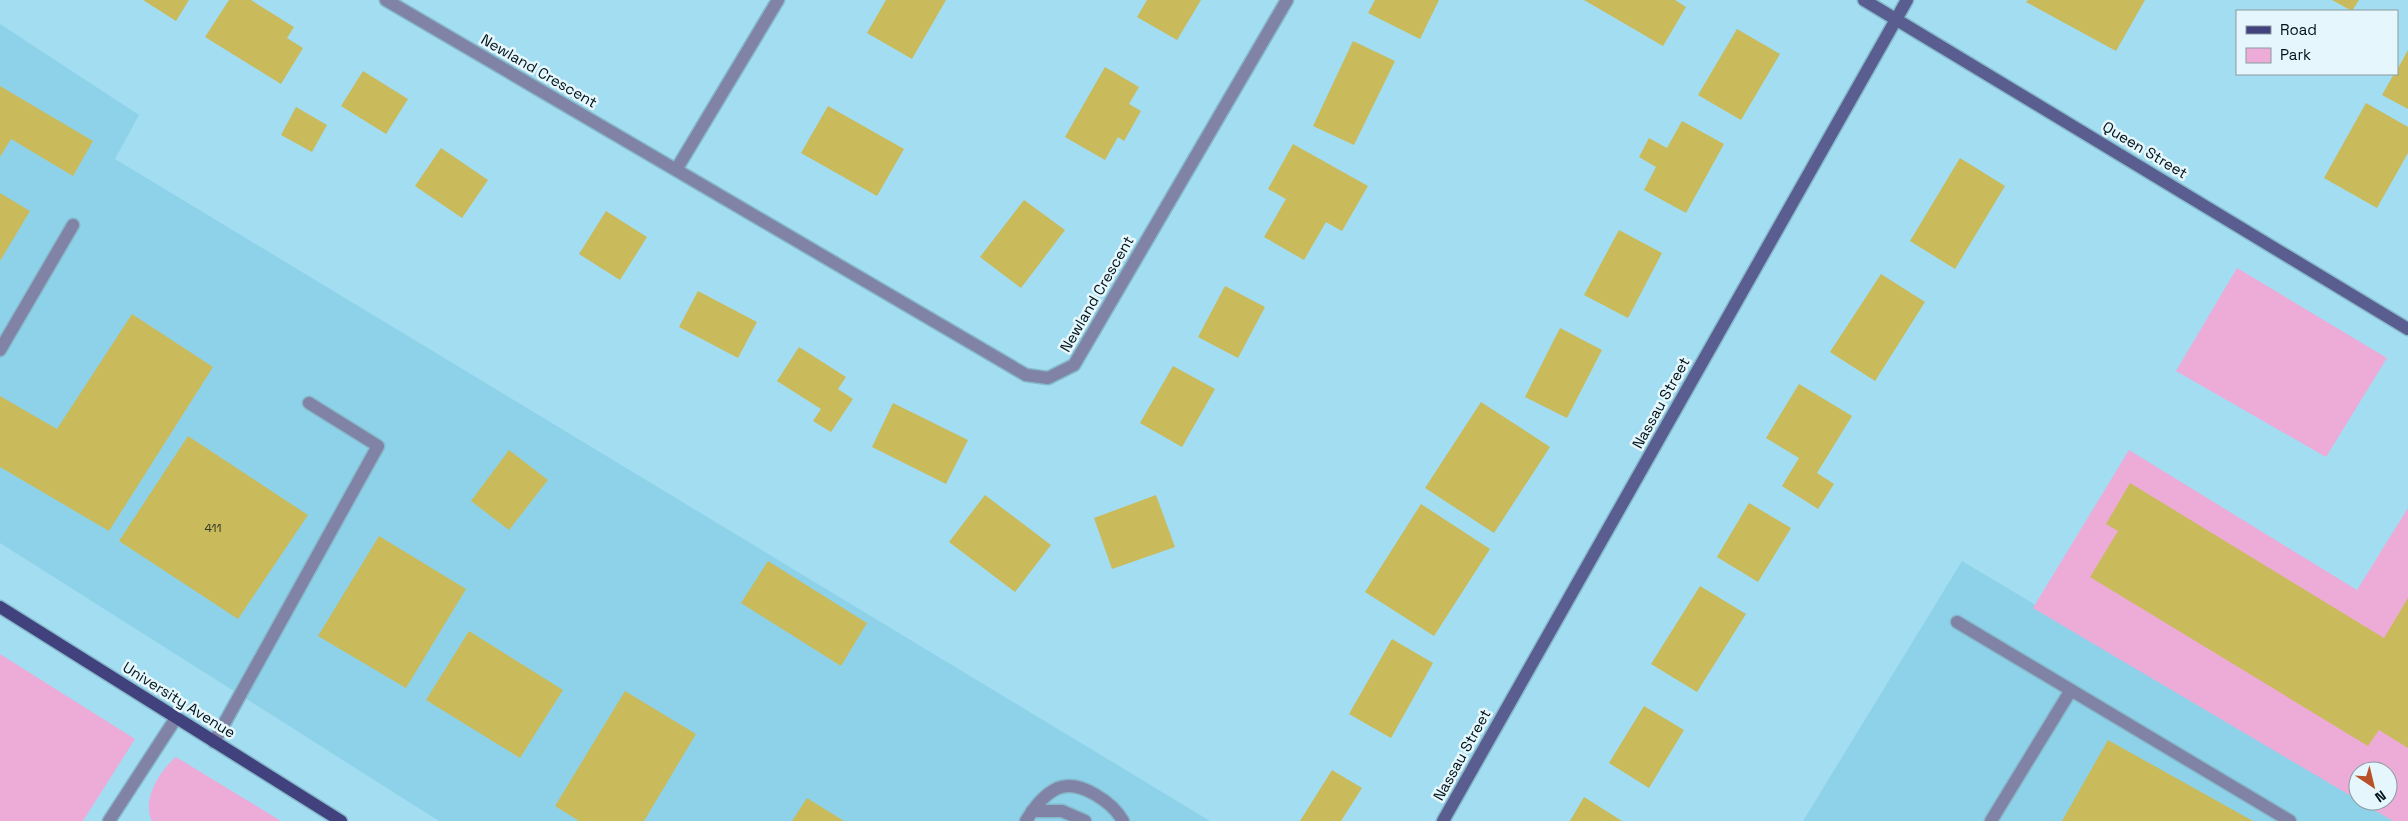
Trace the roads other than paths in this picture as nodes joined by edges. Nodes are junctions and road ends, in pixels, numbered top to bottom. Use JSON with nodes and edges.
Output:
{"nodes":[{"id":1,"x":386,"y":0,"type":"edge"},
{"id":2,"x":778,"y":0,"type":"edge"},
{"id":3,"x":1287,"y":0,"type":"edge"},
{"id":4,"x":1864,"y":0,"type":"edge"},
{"id":5,"x":1907,"y":0,"type":"edge"},
{"id":6,"x":1896,"y":20,"type":"junction"},
{"id":7,"x":676,"y":170,"type":"junction"},
{"id":8,"x":72,"y":225,"type":"dead end"},
{"id":9,"x":2408,"y":329,"type":"edge"},
{"id":10,"x":0,"y":350,"type":"edge"},
{"id":11,"x":308,"y":403,"type":"dead end"},
{"id":12,"x":0,"y":607,"type":"edge"},
{"id":13,"x":1957,"y":622,"type":"dead end"},
{"id":14,"x":2071,"y":690,"type":"junction"},
{"id":15,"x":176,"y":718,"type":"junction"},
{"id":16,"x":214,"y":742,"type":"junction"},
{"id":17,"x":1029,"y":816,"type":"edge"},
{"id":18,"x":109,"y":821,"type":"edge"},
{"id":19,"x":341,"y":821,"type":"edge"},
{"id":20,"x":1085,"y":821,"type":"edge"},
{"id":21,"x":1123,"y":821,"type":"edge"},
{"id":22,"x":1443,"y":821,"type":"edge"},
{"id":23,"x":1991,"y":821,"type":"edge"},
{"id":24,"x":2290,"y":821,"type":"edge"}],
"edges":[{"from":1,"to":7,"type":"street","name":"Newland Crescent"},
{"from":2,"to":7,"type":"street"},
{"from":3,"to":7,"type":"street","name":"Newland Crescent"},
{"from":4,"to":6,"type":"street","name":"Queen Street"},
{"from":5,"to":6,"type":"street","name":"Nassau Street"},
{"from":6,"to":9,"type":"street","name":"Queen Street"},
{"from":6,"to":22,"type":"street","name":"Nassau Street"},
{"from":8,"to":10,"type":"street"},
{"from":11,"to":16,"type":"street"},
{"from":12,"to":15,"type":"main road","name":"University Avenue"},
{"from":13,"to":14,"type":"street"},
{"from":14,"to":23,"type":"street"},
{"from":14,"to":24,"type":"street"},
{"from":15,"to":16,"type":"main road","name":"University Avenue"},
{"from":15,"to":18,"type":"street"},
{"from":16,"to":19,"type":"main road","name":"University Avenue"},
{"from":17,"to":20,"type":"street"},
{"from":17,"to":21,"type":"street"}]}
